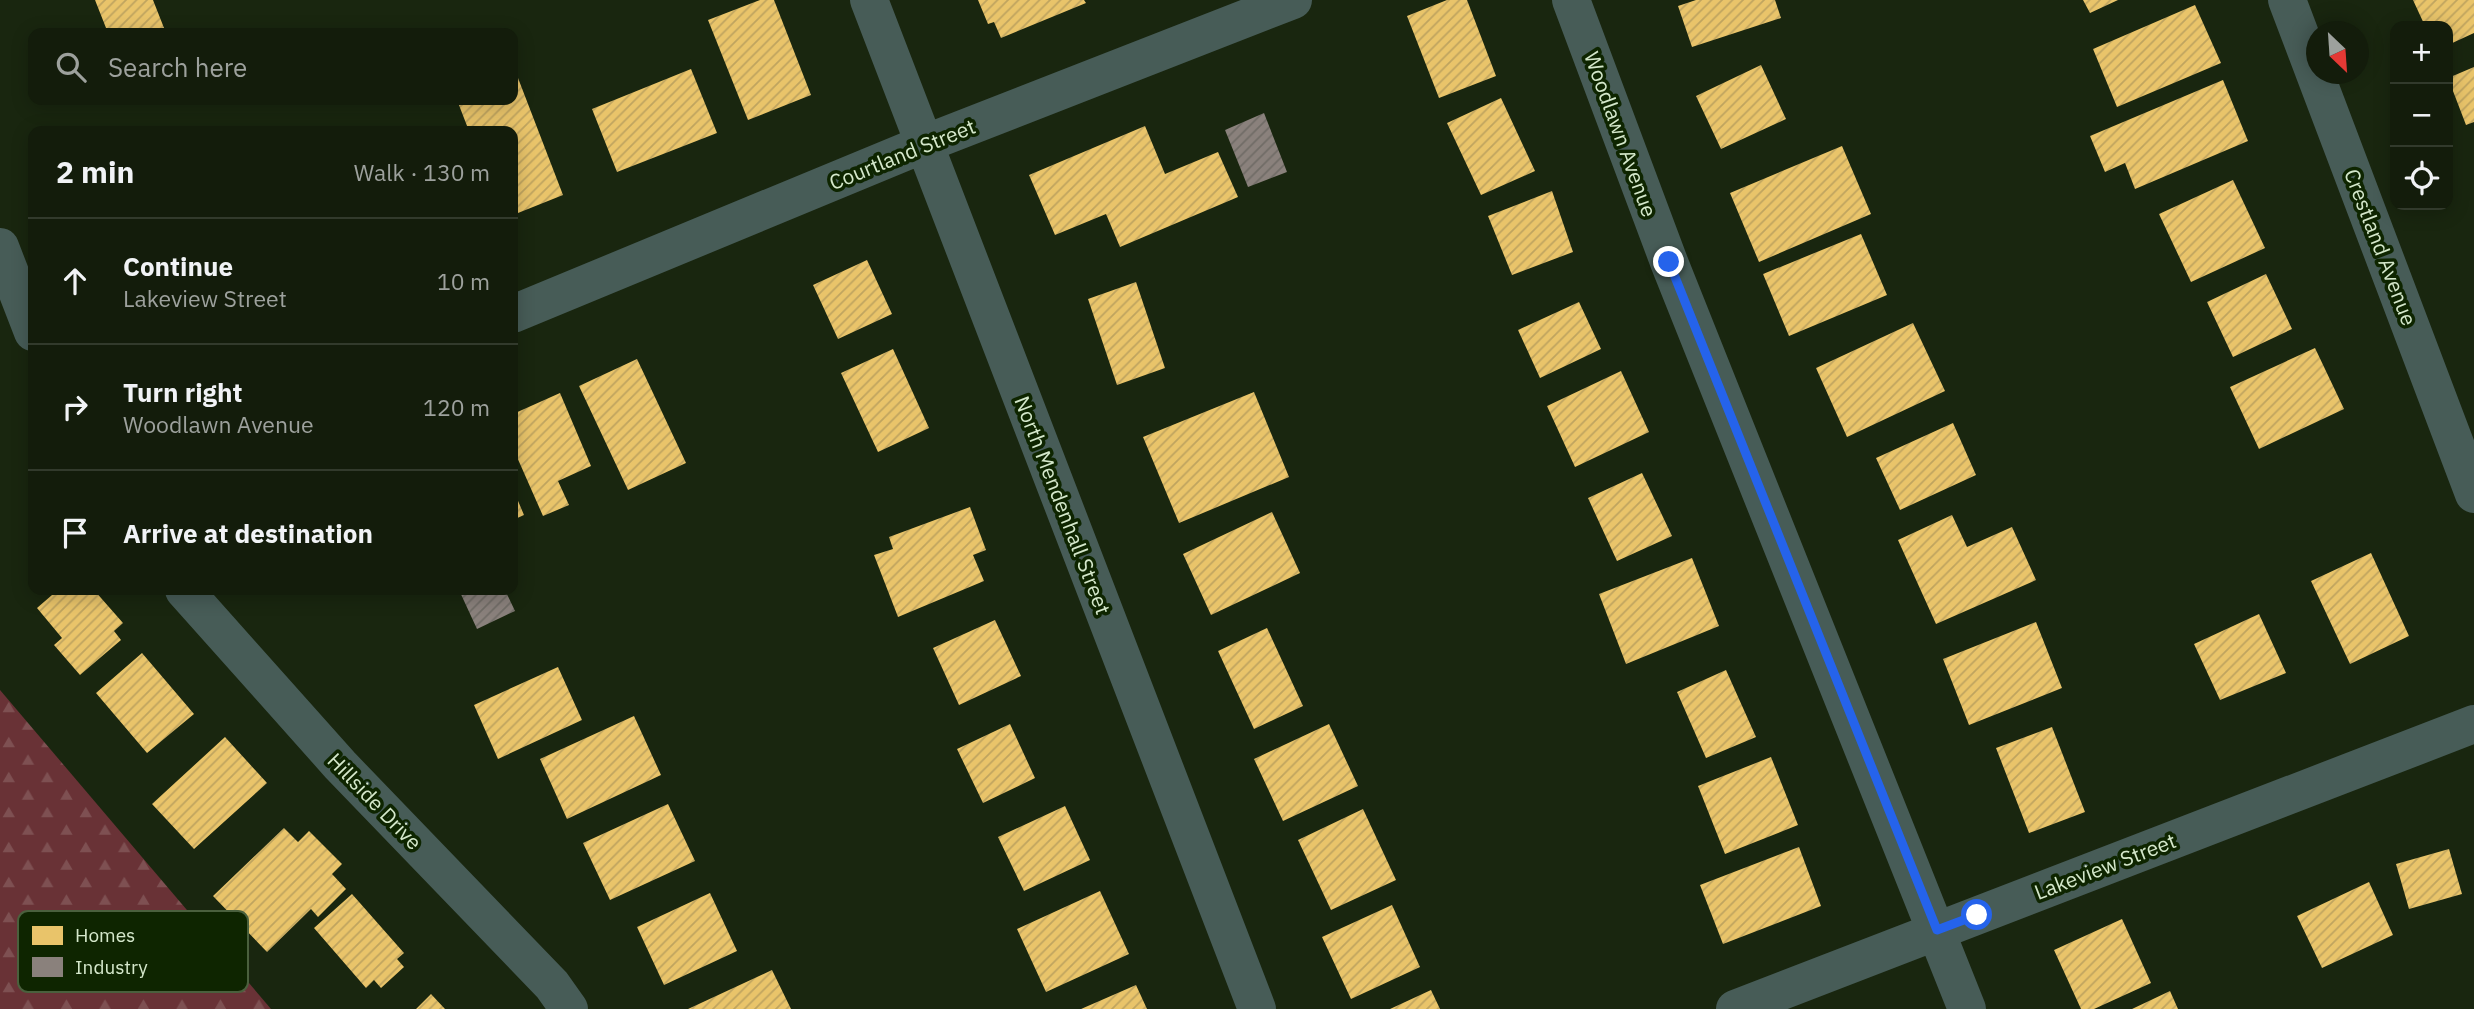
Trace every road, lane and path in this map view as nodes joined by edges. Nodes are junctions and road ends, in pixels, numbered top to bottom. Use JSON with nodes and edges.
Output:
{"nodes":[{"id":1,"x":869,"y":0,"type":"edge"},
{"id":2,"x":1293,"y":0,"type":"edge"},
{"id":3,"x":1571,"y":0,"type":"edge"},
{"id":4,"x":2287,"y":0,"type":"edge"},
{"id":5,"x":924,"y":144,"type":"junction"},
{"id":6,"x":0,"y":247,"type":"edge"},
{"id":7,"x":518,"y":312,"type":"edge"},
{"id":8,"x":28,"y":319,"type":"edge"},
{"id":9,"x":2474,"y":494,"type":"edge"},
{"id":10,"x":188,"y":595,"type":"edge"},
{"id":11,"x":2474,"y":724,"type":"edge"},
{"id":12,"x":1937,"y":930,"type":"junction"},
{"id":13,"x":569,"y":1009,"type":"edge"},
{"id":14,"x":1257,"y":1009,"type":"edge"},
{"id":15,"x":1735,"y":1009,"type":"edge"},
{"id":16,"x":1967,"y":1009,"type":"edge"}],
"edges":[{"from":1,"to":5,"type":"street","name":"North Mendenhall Street"},
{"from":2,"to":5,"type":"street","name":"Courtland Street"},
{"from":3,"to":12,"type":"street","name":"Woodlawn Avenue"},
{"from":4,"to":9,"type":"street","name":"Crestland Avenue"},
{"from":5,"to":7,"type":"street","name":"Courtland Street"},
{"from":5,"to":14,"type":"street","name":"North Mendenhall Street"},
{"from":6,"to":8,"type":"street"},
{"from":10,"to":13,"type":"street","name":"Hillside Drive"},
{"from":11,"to":12,"type":"street","name":"Lakeview Street"},
{"from":12,"to":15,"type":"street","name":"Lakeview Street"},
{"from":12,"to":16,"type":"street","name":"Woodlawn Avenue"}]}
